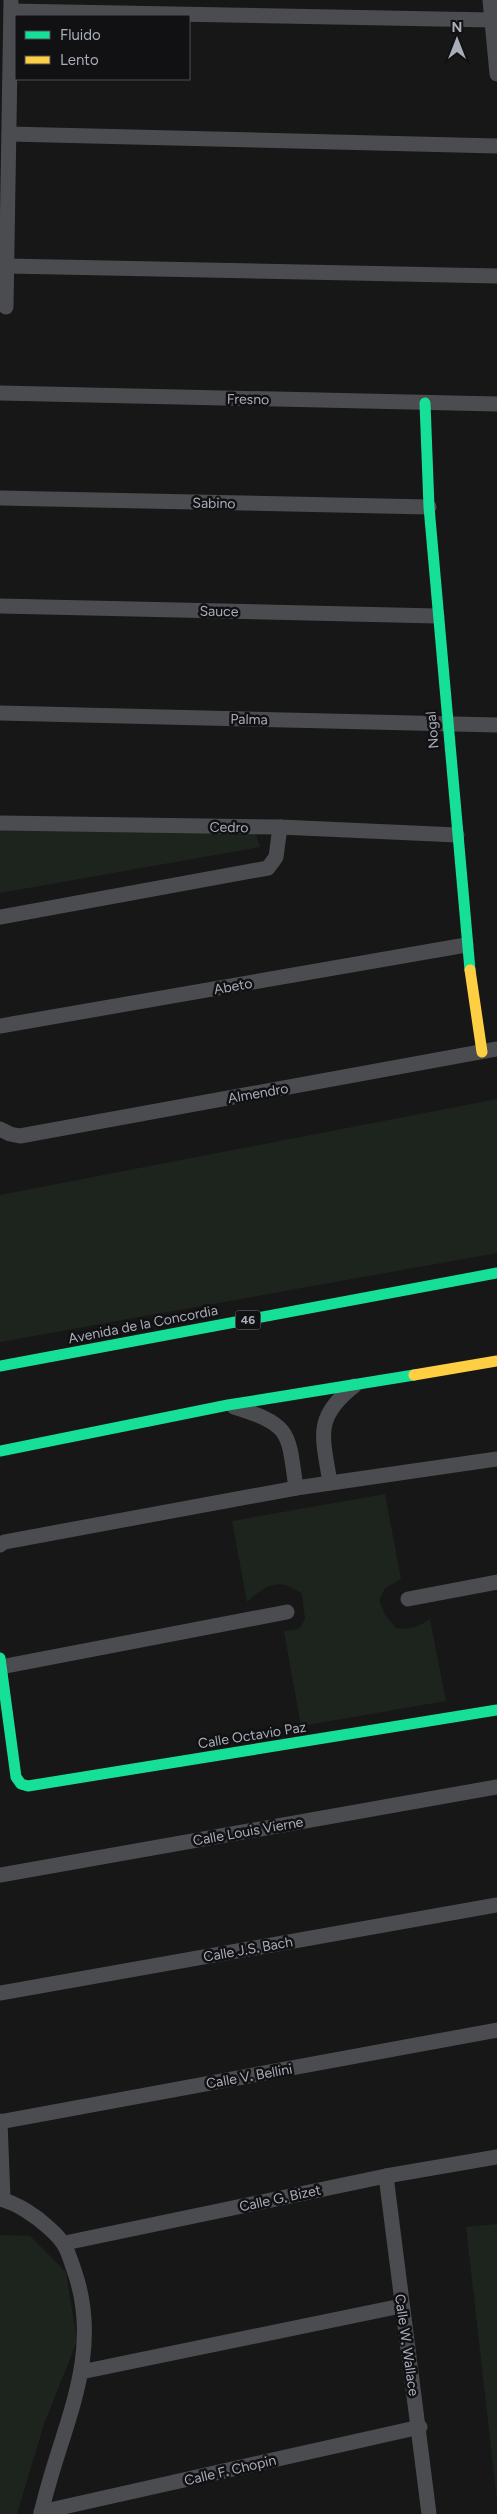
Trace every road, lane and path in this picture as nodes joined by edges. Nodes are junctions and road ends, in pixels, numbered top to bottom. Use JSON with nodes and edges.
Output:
{"nodes":[{"id":1,"x":490,"y":0,"type":"edge"},
{"id":2,"x":11,"y":5,"type":"edge"},
{"id":3,"x":492,"y":20,"type":"junction"},
{"id":4,"x":497,"y":74,"type":"edge"},
{"id":5,"x":9,"y":134,"type":"junction"},
{"id":6,"x":497,"y":146,"type":"edge"},
{"id":7,"x":7,"y":266,"type":"junction"},
{"id":8,"x":497,"y":276,"type":"edge"},
{"id":9,"x":6,"y":307,"type":"dead end"},
{"id":10,"x":0,"y":394,"type":"edge"},
{"id":11,"x":424,"y":403,"type":"junction"},
{"id":12,"x":497,"y":404,"type":"edge"},
{"id":13,"x":0,"y":498,"type":"edge"},
{"id":14,"x":429,"y":507,"type":"junction"},
{"id":15,"x":0,"y":606,"type":"edge"},
{"id":16,"x":437,"y":616,"type":"junction"},
{"id":17,"x":0,"y":713,"type":"edge"},
{"id":18,"x":447,"y":724,"type":"junction"},
{"id":19,"x":497,"y":725,"type":"edge"},
{"id":20,"x":0,"y":823,"type":"edge"},
{"id":21,"x":280,"y":827,"type":"junction"},
{"id":22,"x":457,"y":835,"type":"junction"},
{"id":23,"x":0,"y":917,"type":"edge"},
{"id":24,"x":466,"y":945,"type":"junction"},
{"id":25,"x":0,"y":1026,"type":"edge"},
{"id":26,"x":490,"y":1050,"type":"edge"},
{"id":27,"x":0,"y":1129,"type":"edge"},
{"id":28,"x":497,"y":1273,"type":"edge"},
{"id":29,"x":497,"y":1361,"type":"edge"},
{"id":30,"x":0,"y":1366,"type":"edge"},
{"id":31,"x":358,"y":1382,"type":"junction"},
{"id":32,"x":228,"y":1405,"type":"junction"},
{"id":33,"x":0,"y":1451,"type":"edge"},
{"id":34,"x":497,"y":1459,"type":"edge"},
{"id":35,"x":330,"y":1482,"type":"junction"},
{"id":36,"x":296,"y":1488,"type":"junction"},
{"id":37,"x":0,"y":1545,"type":"edge"},
{"id":38,"x":497,"y":1582,"type":"edge"},
{"id":39,"x":408,"y":1599,"type":"dead end"},
{"id":40,"x":288,"y":1612,"type":"dead end"},
{"id":41,"x":0,"y":1663,"type":"edge"},
{"id":42,"x":497,"y":1710,"type":"edge"},
{"id":43,"x":497,"y":1787,"type":"edge"},
{"id":44,"x":0,"y":1875,"type":"edge"},
{"id":45,"x":497,"y":1905,"type":"edge"},
{"id":46,"x":0,"y":1993,"type":"edge"},
{"id":47,"x":497,"y":2030,"type":"edge"},
{"id":48,"x":0,"y":2121,"type":"edge"},
{"id":49,"x":497,"y":2157,"type":"edge"},
{"id":50,"x":386,"y":2176,"type":"junction"},
{"id":51,"x":1,"y":2199,"type":"edge"},
{"id":52,"x":65,"y":2243,"type":"junction"},
{"id":53,"x":401,"y":2306,"type":"junction"},
{"id":54,"x":81,"y":2372,"type":"junction"},
{"id":55,"x":420,"y":2427,"type":"junction"},
{"id":56,"x":41,"y":2513,"type":"edge"},
{"id":57,"x":429,"y":2514,"type":"edge"}],
"edges":[{"from":1,"to":3,"type":"street"},
{"from":2,"to":3,"type":"street"},
{"from":2,"to":5,"type":"street"},
{"from":3,"to":4,"type":"street"},
{"from":5,"to":6,"type":"street"},
{"from":5,"to":7,"type":"street"},
{"from":7,"to":8,"type":"street"},
{"from":7,"to":9,"type":"street"},
{"from":10,"to":11,"type":"street","name":"Fresno"},
{"from":11,"to":12,"type":"street","name":"Fresno"},
{"from":11,"to":14,"type":"street","name":"Nogal"},
{"from":13,"to":14,"type":"street","name":"Sabino"},
{"from":14,"to":16,"type":"street","name":"Nogal"},
{"from":15,"to":16,"type":"street","name":"Sauce"},
{"from":16,"to":18,"type":"street","name":"Nogal"},
{"from":17,"to":18,"type":"street","name":"Palma"},
{"from":18,"to":19,"type":"street","name":"Palma"},
{"from":18,"to":22,"type":"street","name":"Nogal"},
{"from":20,"to":21,"type":"street","name":"Cedro"},
{"from":21,"to":22,"type":"street","name":"Cedro"},
{"from":21,"to":23,"type":"street"},
{"from":22,"to":24,"type":"street","name":"Nogal"},
{"from":24,"to":25,"type":"street","name":"Abeto"},
{"from":24,"to":26,"type":"street","name":"Nogal"},
{"from":26,"to":27,"type":"street","name":"Almendro"},
{"from":28,"to":30,"type":"street","name":"Avenida de la Concordia","number":"46"},
{"from":29,"to":31,"type":"street"},
{"from":31,"to":32,"type":"street"},
{"from":31,"to":35,"type":"street"},
{"from":32,"to":33,"type":"street"},
{"from":32,"to":36,"type":"street"},
{"from":34,"to":35,"type":"street"},
{"from":35,"to":36,"type":"street"},
{"from":36,"to":37,"type":"street"},
{"from":38,"to":39,"type":"street"},
{"from":40,"to":41,"type":"street"},
{"from":41,"to":42,"type":"street","name":"Calle Octavio Paz"},
{"from":43,"to":44,"type":"street","name":"Calle Louis Vierne"},
{"from":45,"to":46,"type":"street","name":"Calle J.S. Bach"},
{"from":47,"to":48,"type":"street","name":"Calle V. Bellini"},
{"from":48,"to":51,"type":"street"},
{"from":49,"to":50,"type":"street","name":"Calle G. Bizet"},
{"from":50,"to":52,"type":"street","name":"Calle G. Bizet"},
{"from":50,"to":53,"type":"street","name":"Calle W. Wallace"},
{"from":51,"to":52,"type":"street"},
{"from":52,"to":54,"type":"street"},
{"from":53,"to":54,"type":"street"},
{"from":53,"to":55,"type":"street","name":"Calle W. Wallace"},
{"from":54,"to":56,"type":"street"},
{"from":55,"to":56,"type":"street","name":"Calle F. Chopin"},
{"from":55,"to":57,"type":"street","name":"Calle W. Wallace"}]}
